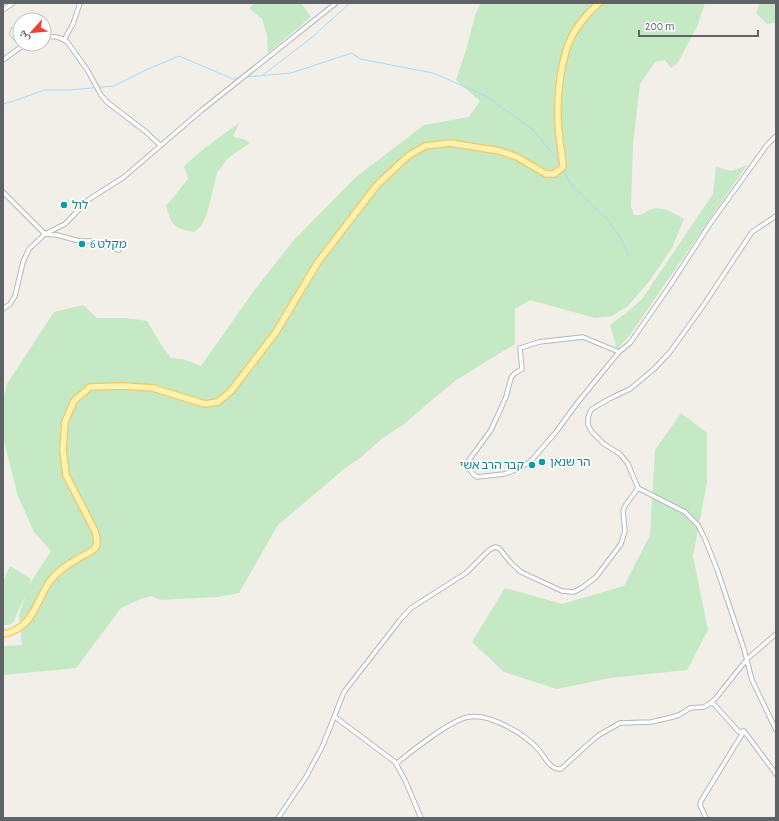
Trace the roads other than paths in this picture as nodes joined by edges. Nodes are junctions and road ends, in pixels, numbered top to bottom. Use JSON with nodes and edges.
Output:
{"nodes":[{"id":1,"x":13,"y":3,"type":"edge"},
{"id":2,"x":80,"y":3,"type":"edge"},
{"id":3,"x":336,"y":3,"type":"edge"},
{"id":4,"x":599,"y":3,"type":"edge"},
{"id":5,"x":3,"y":10,"type":"edge"},
{"id":6,"x":52,"y":37,"type":"edge"},
{"id":7,"x":64,"y":40,"type":"junction"},
{"id":8,"x":12,"y":52,"type":"edge"},
{"id":9,"x":4,"y":59,"type":"edge"},
{"id":10,"x":776,"y":136,"type":"edge"},
{"id":11,"x":160,"y":145,"type":"junction"},
{"id":12,"x":3,"y":192,"type":"edge"},
{"id":13,"x":776,"y":216,"type":"edge"},
{"id":14,"x":45,"y":234,"type":"junction"},
{"id":15,"x":119,"y":250,"type":"dead end"},
{"id":16,"x":3,"y":309,"type":"edge"},
{"id":17,"x":619,"y":352,"type":"junction"},
{"id":18,"x":638,"y":488,"type":"junction"},
{"id":19,"x":3,"y":634,"type":"edge"},
{"id":20,"x":776,"y":634,"type":"edge"},
{"id":21,"x":746,"y":659,"type":"junction"},
{"id":22,"x":712,"y":702,"type":"junction"},
{"id":23,"x":334,"y":717,"type":"junction"},
{"id":24,"x":776,"y":730,"type":"edge"},
{"id":25,"x":744,"y":731,"type":"junction"},
{"id":26,"x":396,"y":764,"type":"junction"},
{"id":27,"x":776,"y":774,"type":"edge"},
{"id":28,"x":278,"y":818,"type":"edge"},
{"id":29,"x":421,"y":818,"type":"edge"},
{"id":30,"x":706,"y":818,"type":"edge"}],
"edges":[{"from":1,"to":5,"type":"street"},
{"from":2,"to":7,"type":"street"},
{"from":3,"to":11,"type":"street"},
{"from":4,"to":19,"type":"main road"},
{"from":6,"to":7,"type":"street"},
{"from":7,"to":11,"type":"street"},
{"from":8,"to":9,"type":"street"},
{"from":10,"to":17,"type":"street"},
{"from":11,"to":14,"type":"street"},
{"from":12,"to":14,"type":"street"},
{"from":13,"to":18,"type":"street"},
{"from":14,"to":15,"type":"street"},
{"from":14,"to":16,"type":"street"},
{"from":17,"to":17,"type":"street"},
{"from":18,"to":21,"type":"street"},
{"from":18,"to":23,"type":"street"},
{"from":20,"to":21,"type":"street"},
{"from":21,"to":22,"type":"street"},
{"from":21,"to":24,"type":"street"},
{"from":22,"to":25,"type":"street"},
{"from":22,"to":26,"type":"street"},
{"from":23,"to":26,"type":"street"},
{"from":23,"to":28,"type":"street"},
{"from":25,"to":27,"type":"street"},
{"from":25,"to":30,"type":"street"},
{"from":26,"to":29,"type":"street"}]}
